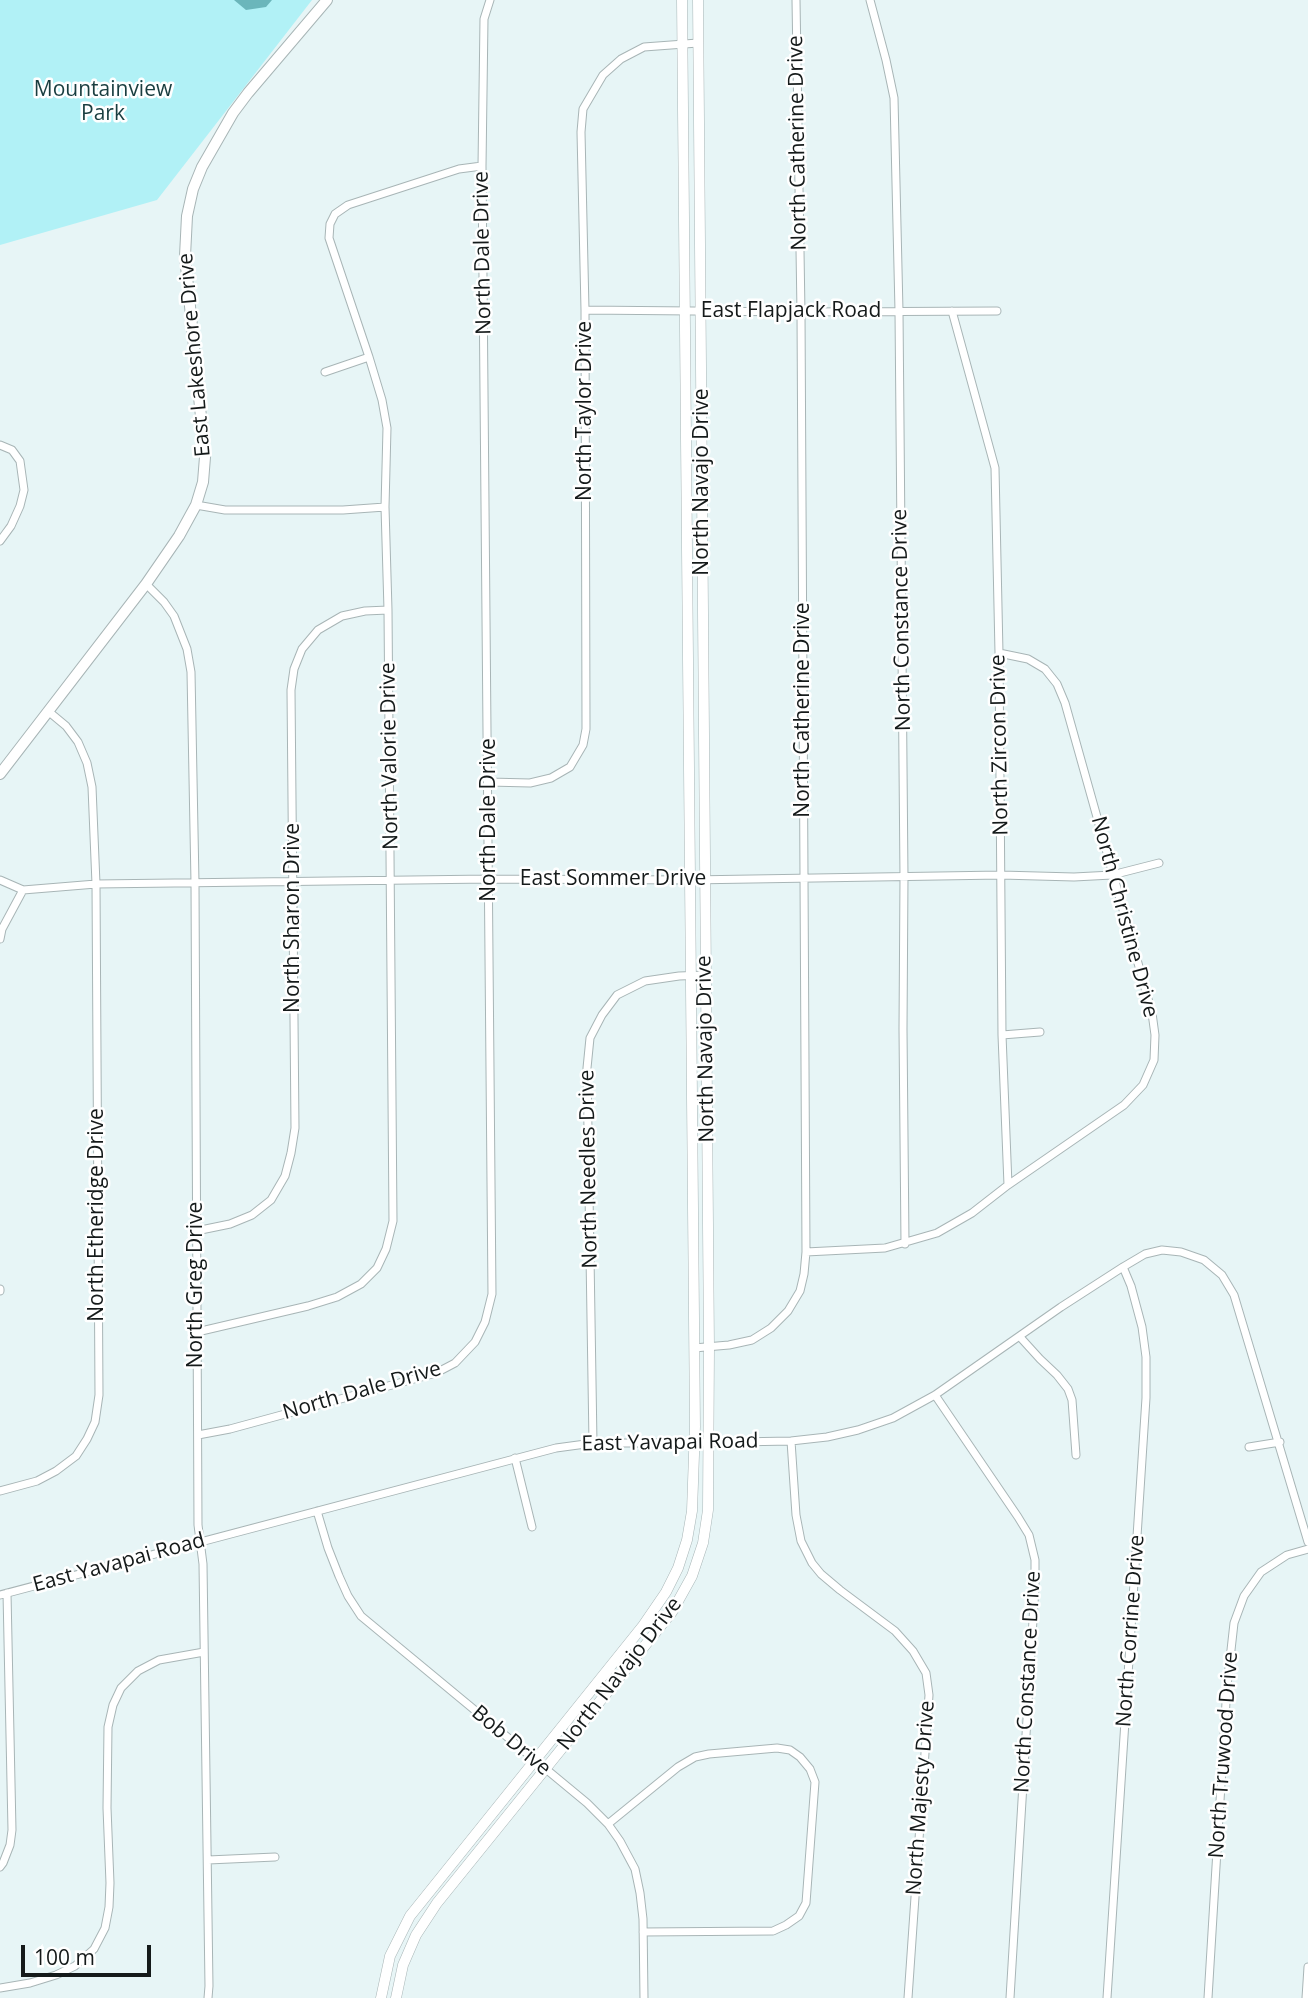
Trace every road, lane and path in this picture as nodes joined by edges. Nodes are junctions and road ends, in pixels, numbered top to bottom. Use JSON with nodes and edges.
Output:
{"nodes":[{"id":1,"x":327,"y":0,"type":"edge"},
{"id":2,"x":490,"y":0,"type":"edge"},
{"id":3,"x":682,"y":0,"type":"edge"},
{"id":4,"x":698,"y":0,"type":"edge"},
{"id":5,"x":796,"y":0,"type":"edge"},
{"id":6,"x":870,"y":0,"type":"edge"},
{"id":7,"x":683,"y":43,"type":"junction"},
{"id":8,"x":698,"y":43,"type":"junction"},
{"id":9,"x":482,"y":166,"type":"junction"},
{"id":10,"x":585,"y":310,"type":"junction"},
{"id":11,"x":685,"y":311,"type":"junction"},
{"id":12,"x":701,"y":311,"type":"junction"},
{"id":13,"x":899,"y":311,"type":"junction"},
{"id":14,"x":996,"y":311,"type":"dead end"},
{"id":15,"x":801,"y":312,"type":"junction"},
{"id":16,"x":952,"y":312,"type":"junction"},
{"id":17,"x":369,"y":357,"type":"junction"},
{"id":18,"x":325,"y":372,"type":"dead end"},
{"id":19,"x":0,"y":445,"type":"edge"},
{"id":20,"x":196,"y":505,"type":"junction"},
{"id":21,"x":385,"y":507,"type":"junction"},
{"id":22,"x":0,"y":541,"type":"edge"},
{"id":23,"x":146,"y":584,"type":"junction"},
{"id":24,"x":388,"y":610,"type":"junction"},
{"id":25,"x":999,"y":653,"type":"junction"},
{"id":26,"x":48,"y":711,"type":"junction"},
{"id":27,"x":0,"y":774,"type":"edge"},
{"id":28,"x":489,"y":782,"type":"junction"},
{"id":29,"x":1159,"y":863,"type":"dead end"},
{"id":30,"x":1001,"y":875,"type":"junction"},
{"id":31,"x":1112,"y":875,"type":"junction"},
{"id":32,"x":804,"y":877,"type":"junction"},
{"id":33,"x":904,"y":877,"type":"junction"},
{"id":34,"x":489,"y":879,"type":"junction"},
{"id":35,"x":704,"y":879,"type":"junction"},
{"id":36,"x":0,"y":880,"type":"edge"},
{"id":37,"x":391,"y":880,"type":"junction"},
{"id":38,"x":690,"y":880,"type":"junction"},
{"id":39,"x":293,"y":881,"type":"junction"},
{"id":40,"x":195,"y":883,"type":"junction"},
{"id":41,"x":96,"y":884,"type":"junction"},
{"id":42,"x":23,"y":890,"type":"junction"},
{"id":43,"x":0,"y":939,"type":"edge"},
{"id":44,"x":690,"y":975,"type":"junction"},
{"id":45,"x":705,"y":975,"type":"junction"},
{"id":46,"x":1040,"y":1032,"type":"dead end"},
{"id":47,"x":1002,"y":1035,"type":"junction"},
{"id":48,"x":1008,"y":1185,"type":"junction"},
{"id":49,"x":196,"y":1231,"type":"junction"},
{"id":50,"x":905,"y":1244,"type":"junction"},
{"id":51,"x":806,"y":1252,"type":"junction"},
{"id":52,"x":1123,"y":1267,"type":"junction"},
{"id":53,"x":197,"y":1332,"type":"junction"},
{"id":54,"x":1020,"y":1337,"type":"junction"},
{"id":55,"x":709,"y":1347,"type":"junction"},
{"id":56,"x":694,"y":1348,"type":"junction"},
{"id":57,"x":935,"y":1395,"type":"junction"},
{"id":58,"x":198,"y":1435,"type":"junction"},
{"id":59,"x":791,"y":1441,"type":"junction"},
{"id":60,"x":593,"y":1443,"type":"junction"},
{"id":61,"x":695,"y":1443,"type":"junction"},
{"id":62,"x":709,"y":1443,"type":"junction"},
{"id":63,"x":1280,"y":1443,"type":"junction"},
{"id":64,"x":1249,"y":1447,"type":"dead end"},
{"id":65,"x":1076,"y":1455,"type":"dead end"},
{"id":66,"x":515,"y":1458,"type":"junction"},
{"id":67,"x":0,"y":1491,"type":"edge"},
{"id":68,"x":317,"y":1511,"type":"junction"},
{"id":69,"x":532,"y":1527,"type":"dead end"},
{"id":70,"x":201,"y":1541,"type":"junction"},
{"id":71,"x":1308,"y":1542,"type":"edge"},
{"id":72,"x":1308,"y":1549,"type":"edge"},
{"id":73,"x":3,"y":1594,"type":"edge"},
{"id":74,"x":642,"y":1627,"type":"junction"},
{"id":75,"x":653,"y":1636,"type":"junction"},
{"id":76,"x":204,"y":1652,"type":"junction"},
{"id":77,"x":534,"y":1760,"type":"junction"},
{"id":78,"x":546,"y":1769,"type":"junction"},
{"id":79,"x":608,"y":1824,"type":"junction"},
{"id":80,"x":275,"y":1857,"type":"dead end"},
{"id":81,"x":208,"y":1860,"type":"junction"},
{"id":82,"x":0,"y":1867,"type":"edge"},
{"id":83,"x":438,"y":1879,"type":"junction"},
{"id":84,"x":449,"y":1888,"type":"junction"},
{"id":85,"x":643,"y":1932,"type":"junction"},
{"id":86,"x":1308,"y":1967,"type":"edge"},
{"id":87,"x":0,"y":1988,"type":"edge"},
{"id":88,"x":208,"y":1998,"type":"edge"},
{"id":89,"x":380,"y":1998,"type":"edge"},
{"id":90,"x":396,"y":1998,"type":"edge"},
{"id":91,"x":643,"y":1998,"type":"edge"},
{"id":92,"x":908,"y":1998,"type":"edge"},
{"id":93,"x":1010,"y":1998,"type":"edge"},
{"id":94,"x":1107,"y":1998,"type":"edge"},
{"id":95,"x":1208,"y":1998,"type":"edge"},
{"id":96,"x":1306,"y":1998,"type":"edge"}],
"edges":[{"from":1,"to":20,"type":"main road","name":"East Lakeshore Drive"},
{"from":2,"to":9,"type":"street","name":"North Dale Drive"},
{"from":3,"to":7,"type":"street","name":"North Navajo Drive"},
{"from":4,"to":8,"type":"street","name":"North Navajo Drive"},
{"from":5,"to":15,"type":"street","name":"North Catherine Drive"},
{"from":6,"to":13,"type":"street","name":"North Constance Drive"},
{"from":7,"to":8,"type":"street","name":"North Taylor Drive"},
{"from":7,"to":10,"type":"street","name":"North Taylor Drive"},
{"from":7,"to":11,"type":"street","name":"North Navajo Drive"},
{"from":8,"to":12,"type":"street","name":"North Navajo Drive"},
{"from":9,"to":17,"type":"street","name":"North Valorie Drive"},
{"from":9,"to":28,"type":"street","name":"North Dale Drive"},
{"from":10,"to":11,"type":"street","name":"East Flapjack Road"},
{"from":10,"to":28,"type":"street","name":"North Taylor Drive"},
{"from":11,"to":12,"type":"street","name":"East Flapjack Road"},
{"from":11,"to":38,"type":"street","name":"North Navajo Drive"},
{"from":12,"to":15,"type":"street","name":"East Flapjack Road"},
{"from":12,"to":35,"type":"street","name":"North Navajo Drive"},
{"from":13,"to":15,"type":"street","name":"East Flapjack Road"},
{"from":13,"to":16,"type":"street","name":"East Flapjack Road"},
{"from":13,"to":33,"type":"street","name":"North Constance Drive"},
{"from":14,"to":16,"type":"street","name":"East Flapjack Road"},
{"from":15,"to":32,"type":"street","name":"North Catherine Drive"},
{"from":16,"to":25,"type":"street","name":"North Zircon Drive"},
{"from":17,"to":18,"type":"street"},
{"from":17,"to":21,"type":"street","name":"North Valorie Drive"},
{"from":19,"to":22,"type":"street"},
{"from":20,"to":21,"type":"street"},
{"from":20,"to":23,"type":"main road","name":"East Lakeshore Drive"},
{"from":21,"to":24,"type":"street","name":"North Valorie Drive"},
{"from":23,"to":26,"type":"main road","name":"East Lakeshore Drive"},
{"from":23,"to":40,"type":"street","name":"North Greg Drive"},
{"from":24,"to":37,"type":"street","name":"North Valorie Drive"},
{"from":24,"to":39,"type":"street","name":"North Sharon Drive"},
{"from":25,"to":30,"type":"street","name":"North Zircon Drive"},
{"from":25,"to":31,"type":"street","name":"North Christine Drive"},
{"from":26,"to":27,"type":"main road","name":"East Lakeshore Drive"},
{"from":26,"to":41,"type":"street","name":"North Etheridge Drive"},
{"from":28,"to":34,"type":"street","name":"North Dale Drive"},
{"from":29,"to":31,"type":"street","name":"East Sommer Drive"},
{"from":30,"to":31,"type":"street","name":"East Sommer Drive"},
{"from":30,"to":33,"type":"street","name":"East Sommer Drive"},
{"from":30,"to":47,"type":"street","name":"North Zircon Drive"},
{"from":31,"to":48,"type":"street","name":"North Christine Drive"},
{"from":32,"to":33,"type":"street","name":"East Sommer Drive"},
{"from":32,"to":35,"type":"street","name":"East Sommer Drive"},
{"from":32,"to":51,"type":"street","name":"North Catherine Drive"},
{"from":33,"to":50,"type":"street","name":"North Constance Drive"},
{"from":34,"to":37,"type":"street","name":"East Sommer Drive"},
{"from":34,"to":38,"type":"street","name":"East Sommer Drive"},
{"from":34,"to":58,"type":"street","name":"North Dale Drive"},
{"from":35,"to":38,"type":"street","name":"East Sommer Drive"},
{"from":35,"to":45,"type":"street","name":"North Navajo Drive"},
{"from":36,"to":42,"type":"street","name":"East Sommer Drive"},
{"from":37,"to":39,"type":"street","name":"East Sommer Drive"},
{"from":37,"to":53,"type":"street","name":"North Valorie Drive"},
{"from":38,"to":44,"type":"street","name":"North Navajo Drive"},
{"from":39,"to":40,"type":"street","name":"East Sommer Drive"},
{"from":39,"to":49,"type":"street","name":"North Sharon Drive"},
{"from":40,"to":41,"type":"street","name":"East Sommer Drive"},
{"from":40,"to":49,"type":"street","name":"North Greg Drive"},
{"from":41,"to":42,"type":"street","name":"East Sommer Drive"},
{"from":41,"to":67,"type":"street","name":"North Etheridge Drive"},
{"from":42,"to":43,"type":"street"},
{"from":44,"to":45,"type":"street","name":"North Needles Drive"},
{"from":44,"to":56,"type":"street","name":"North Navajo Drive"},
{"from":44,"to":60,"type":"street","name":"North Needles Drive"},
{"from":45,"to":55,"type":"street","name":"North Navajo Drive"},
{"from":46,"to":47,"type":"street"},
{"from":47,"to":48,"type":"street","name":"North Zircon Drive"},
{"from":48,"to":50,"type":"street","name":"North Christine Drive"},
{"from":49,"to":53,"type":"street","name":"North Greg Drive"},
{"from":50,"to":51,"type":"street","name":"North Christine Drive"},
{"from":51,"to":55,"type":"street","name":"North Catherine Drive"},
{"from":52,"to":54,"type":"street","name":"East Yavapai Road"},
{"from":52,"to":63,"type":"street","name":"East Yavapai Road"},
{"from":52,"to":94,"type":"street","name":"North Corrine Drive"},
{"from":53,"to":58,"type":"street","name":"North Greg Drive"},
{"from":54,"to":57,"type":"street","name":"East Yavapai Road"},
{"from":54,"to":65,"type":"street"},
{"from":55,"to":56,"type":"street","name":"North Catherine Drive"},
{"from":55,"to":62,"type":"street","name":"North Navajo Drive"},
{"from":56,"to":61,"type":"street","name":"North Navajo Drive"},
{"from":57,"to":59,"type":"street","name":"East Yavapai Road"},
{"from":57,"to":93,"type":"street","name":"North Constance Drive"},
{"from":58,"to":70,"type":"street","name":"North Greg Drive"},
{"from":59,"to":62,"type":"street","name":"East Yavapai Road"},
{"from":59,"to":92,"type":"street","name":"North Majesty Drive"},
{"from":60,"to":61,"type":"street","name":"East Yavapai Road"},
{"from":60,"to":66,"type":"street","name":"East Yavapai Road"},
{"from":61,"to":62,"type":"street","name":"East Yavapai Road"},
{"from":61,"to":74,"type":"street","name":"North Navajo Drive"},
{"from":62,"to":75,"type":"street","name":"North Navajo Drive"},
{"from":63,"to":64,"type":"street"},
{"from":63,"to":71,"type":"street"},
{"from":66,"to":68,"type":"street","name":"East Yavapai Road"},
{"from":66,"to":69,"type":"street"},
{"from":68,"to":70,"type":"street","name":"East Yavapai Road"},
{"from":68,"to":77,"type":"street","name":"Bob Drive"},
{"from":70,"to":73,"type":"street","name":"East Yavapai Road"},
{"from":70,"to":76,"type":"street","name":"North Greg Drive"},
{"from":72,"to":95,"type":"street","name":"North Truwood Drive"},
{"from":73,"to":82,"type":"street"},
{"from":74,"to":75,"type":"street"},
{"from":74,"to":77,"type":"street","name":"North Navajo Drive"},
{"from":75,"to":78,"type":"street","name":"North Navajo Drive"},
{"from":76,"to":81,"type":"street","name":"North Greg Drive"},
{"from":76,"to":87,"type":"street"},
{"from":77,"to":78,"type":"street","name":"Bob Drive"},
{"from":77,"to":83,"type":"street","name":"North Navajo Drive"},
{"from":78,"to":79,"type":"street","name":"Bob Drive"},
{"from":78,"to":84,"type":"street","name":"North Navajo Drive"},
{"from":79,"to":85,"type":"street","name":"Bob Drive"},
{"from":79,"to":85,"type":"street"},
{"from":80,"to":81,"type":"street"},
{"from":81,"to":88,"type":"street","name":"North Greg Drive"},
{"from":83,"to":84,"type":"street"},
{"from":83,"to":89,"type":"street","name":"North Navajo Drive"},
{"from":84,"to":90,"type":"street","name":"North Navajo Drive"},
{"from":85,"to":91,"type":"street","name":"Bob Drive"},
{"from":86,"to":96,"type":"street"}]}
